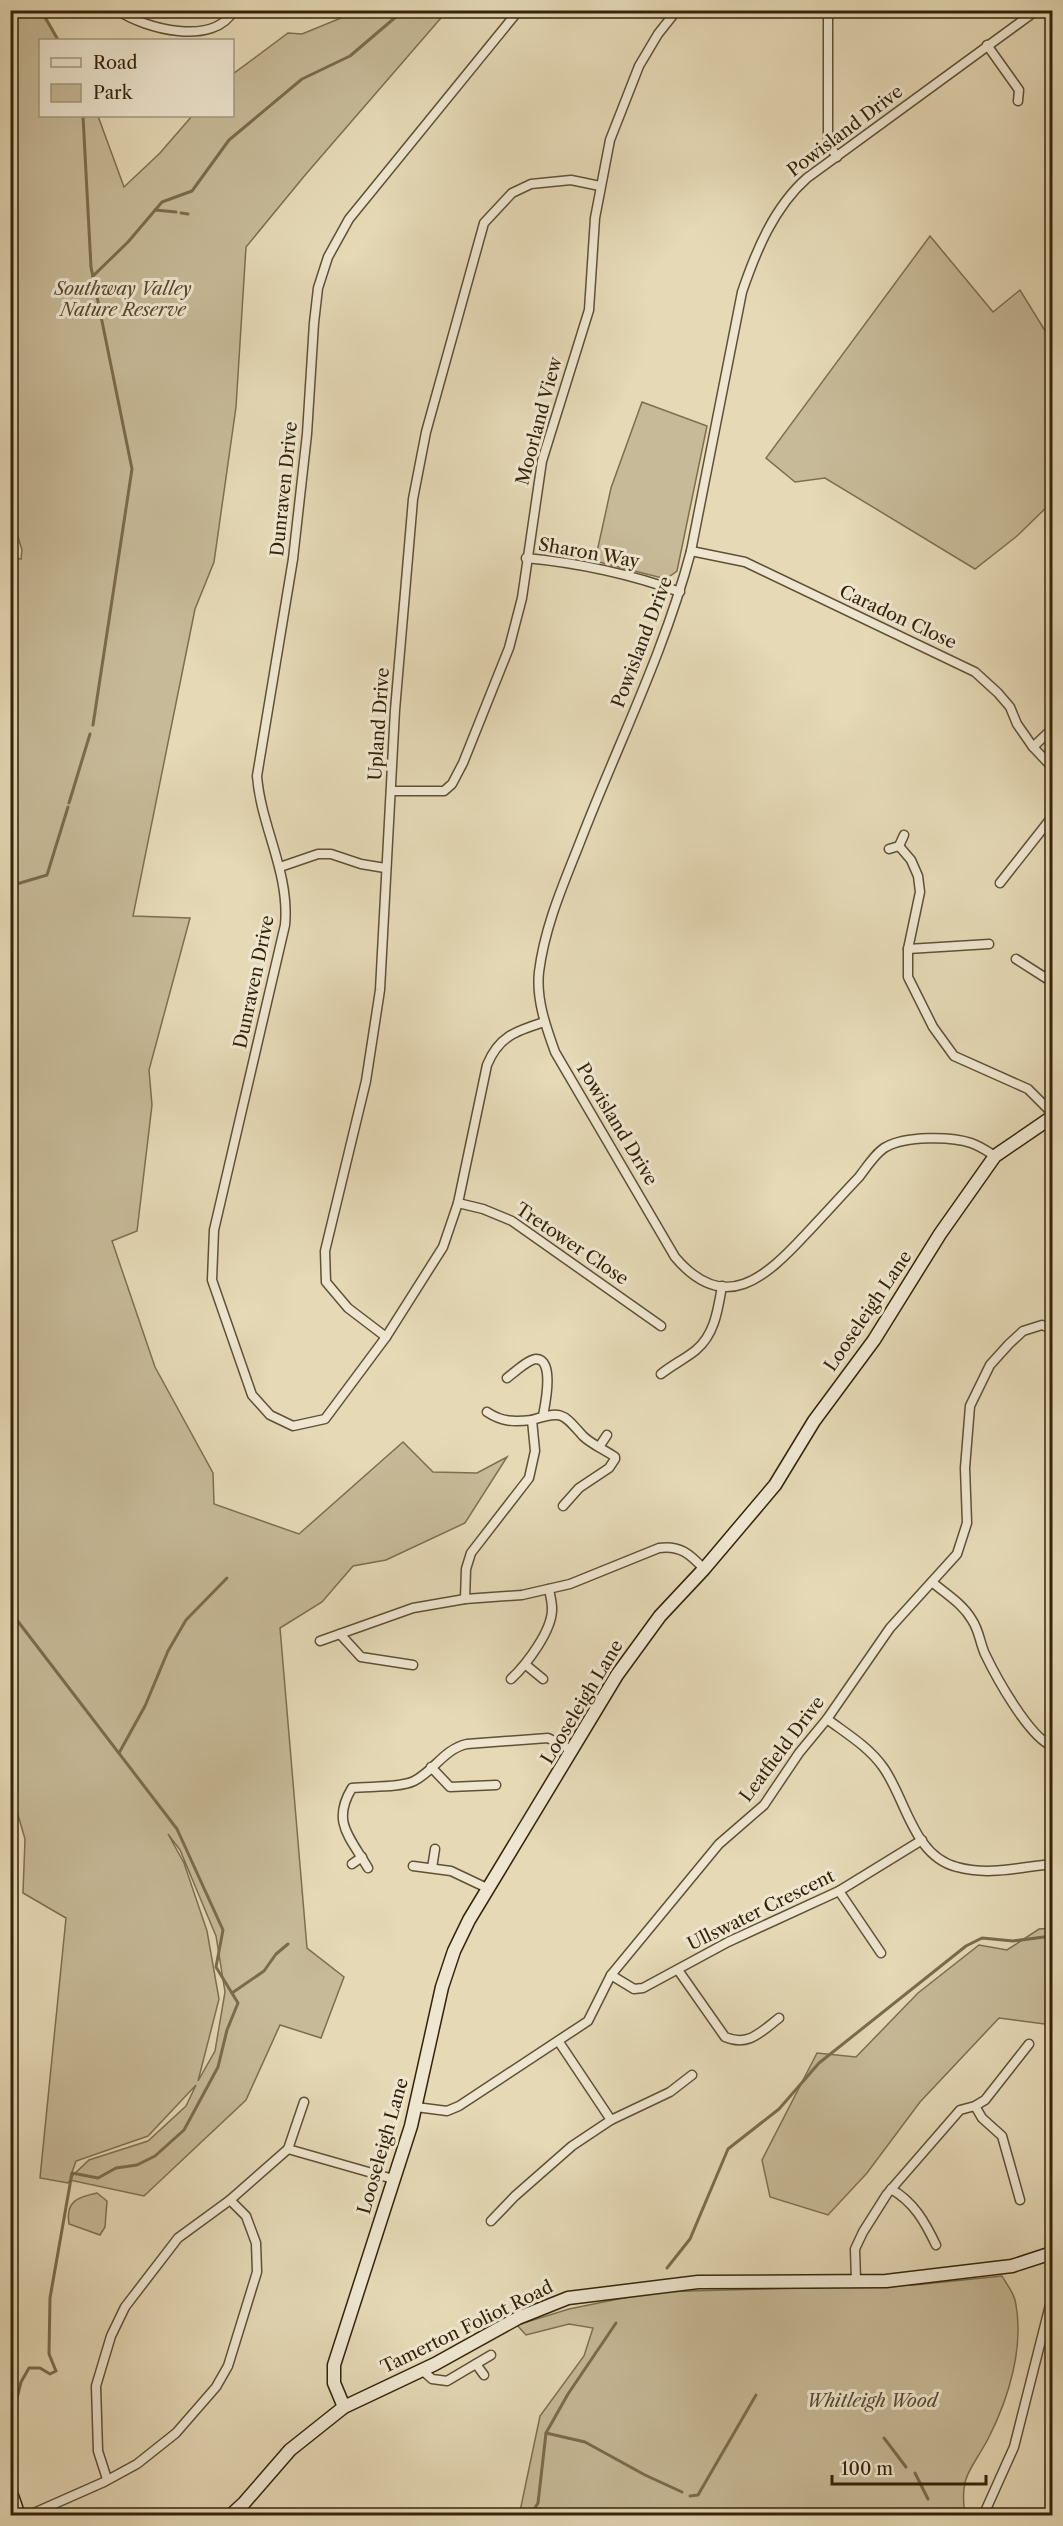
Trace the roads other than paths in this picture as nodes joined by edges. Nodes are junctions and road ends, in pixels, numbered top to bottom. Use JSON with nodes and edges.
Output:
{"nodes":[{"id":1,"x":117,"y":10,"type":"edge"},
{"id":2,"x":234,"y":10,"type":"edge"},
{"id":3,"x":519,"y":10,"type":"edge"},
{"id":4,"x":677,"y":10,"type":"edge"},
{"id":5,"x":828,"y":10,"type":"edge"},
{"id":6,"x":1037,"y":10,"type":"edge"},
{"id":7,"x":987,"y":45,"type":"junction"},
{"id":8,"x":1018,"y":101,"type":"dead end"},
{"id":9,"x":837,"y":157,"type":"junction"},
{"id":10,"x":600,"y":186,"type":"junction"},
{"id":11,"x":691,"y":551,"type":"junction"},
{"id":12,"x":526,"y":558,"type":"junction"},
{"id":13,"x":680,"y":592,"type":"junction"},
{"id":14,"x":1053,"y":729,"type":"edge"},
{"id":15,"x":1033,"y":747,"type":"junction"},
{"id":16,"x":1053,"y":766,"type":"edge"},
{"id":17,"x":391,"y":791,"type":"junction"},
{"id":18,"x":1052,"y":817,"type":"edge"},
{"id":19,"x":904,"y":835,"type":"dead end"},
{"id":20,"x":899,"y":846,"type":"junction"},
{"id":21,"x":889,"y":849,"type":"dead end"},
{"id":22,"x":280,"y":867,"type":"junction"},
{"id":23,"x":385,"y":868,"type":"junction"},
{"id":24,"x":1000,"y":883,"type":"dead end"},
{"id":25,"x":989,"y":944,"type":"dead end"},
{"id":26,"x":908,"y":949,"type":"junction"},
{"id":27,"x":1016,"y":959,"type":"dead end"},
{"id":28,"x":1053,"y":982,"type":"edge"},
{"id":29,"x":544,"y":1022,"type":"junction"},
{"id":30,"x":1053,"y":1115,"type":"edge"},
{"id":31,"x":995,"y":1156,"type":"junction"},
{"id":32,"x":458,"y":1203,"type":"junction"},
{"id":33,"x":722,"y":1286,"type":"junction"},
{"id":34,"x":660,"y":1326,"type":"dead end"},
{"id":35,"x":1053,"y":1329,"type":"edge"},
{"id":36,"x":386,"y":1337,"type":"junction"},
{"id":37,"x":661,"y":1374,"type":"dead end"},
{"id":38,"x":507,"y":1378,"type":"dead end"},
{"id":39,"x":487,"y":1412,"type":"dead end"},
{"id":40,"x":543,"y":1416,"type":"junction"},
{"id":41,"x":532,"y":1420,"type":"junction"},
{"id":42,"x":607,"y":1435,"type":"dead end"},
{"id":43,"x":599,"y":1446,"type":"junction"},
{"id":44,"x":563,"y":1506,"type":"dead end"},
{"id":45,"x":704,"y":1569,"type":"junction"},
{"id":46,"x":932,"y":1582,"type":"junction"},
{"id":47,"x":549,"y":1589,"type":"junction"},
{"id":48,"x":465,"y":1599,"type":"junction"},
{"id":49,"x":339,"y":1634,"type":"junction"},
{"id":50,"x":320,"y":1641,"type":"dead end"},
{"id":51,"x":413,"y":1665,"type":"dead end"},
{"id":52,"x":526,"y":1665,"type":"junction"},
{"id":53,"x":510,"y":1679,"type":"dead end"},
{"id":54,"x":543,"y":1679,"type":"dead end"},
{"id":55,"x":827,"y":1719,"type":"junction"},
{"id":56,"x":1053,"y":1746,"type":"edge"},
{"id":57,"x":573,"y":1751,"type":"junction"},
{"id":58,"x":430,"y":1767,"type":"junction"},
{"id":59,"x":496,"y":1785,"type":"dead end"},
{"id":60,"x":922,"y":1840,"type":"junction"},
{"id":61,"x":435,"y":1849,"type":"dead end"},
{"id":62,"x":362,"y":1857,"type":"junction"},
{"id":63,"x":352,"y":1864,"type":"dead end"},
{"id":64,"x":1053,"y":1864,"type":"edge"},
{"id":65,"x":413,"y":1866,"type":"dead end"},
{"id":66,"x":368,"y":1868,"type":"dead end"},
{"id":67,"x":432,"y":1868,"type":"junction"},
{"id":68,"x":489,"y":1889,"type":"junction"},
{"id":69,"x":839,"y":1891,"type":"junction"},
{"id":70,"x":880,"y":1953,"type":"dead end"},
{"id":71,"x":678,"y":1970,"type":"junction"},
{"id":72,"x":611,"y":1975,"type":"junction"},
{"id":73,"x":779,"y":2018,"type":"dead end"},
{"id":74,"x":558,"y":2043,"type":"junction"},
{"id":75,"x":1029,"y":2043,"type":"dead end"},
{"id":76,"x":692,"y":2075,"type":"dead end"},
{"id":77,"x":304,"y":2102,"type":"dead end"},
{"id":78,"x":975,"y":2106,"type":"junction"},
{"id":79,"x":416,"y":2107,"type":"junction"},
{"id":80,"x":611,"y":2120,"type":"junction"},
{"id":81,"x":288,"y":2150,"type":"junction"},
{"id":82,"x":393,"y":2178,"type":"junction"},
{"id":83,"x":891,"y":2189,"type":"junction"},
{"id":84,"x":230,"y":2200,"type":"junction"},
{"id":85,"x":1020,"y":2200,"type":"dead end"},
{"id":86,"x":491,"y":2221,"type":"dead end"},
{"id":87,"x":936,"y":2245,"type":"dead end"},
{"id":88,"x":1053,"y":2253,"type":"edge"},
{"id":89,"x":856,"y":2281,"type":"junction"},
{"id":90,"x":1053,"y":2297,"type":"edge"},
{"id":91,"x":491,"y":2355,"type":"dead end"},
{"id":92,"x":476,"y":2364,"type":"junction"},
{"id":93,"x":422,"y":2370,"type":"junction"},
{"id":94,"x":484,"y":2375,"type":"dead end"},
{"id":95,"x":344,"y":2407,"type":"junction"},
{"id":96,"x":107,"y":2479,"type":"junction"},
{"id":97,"x":10,"y":2490,"type":"edge"},
{"id":98,"x":1053,"y":2511,"type":"edge"},
{"id":99,"x":19,"y":2516,"type":"edge"},
{"id":100,"x":27,"y":2516,"type":"edge"},
{"id":101,"x":230,"y":2516,"type":"edge"},
{"id":102,"x":984,"y":2516,"type":"edge"},
{"id":103,"x":1050,"y":2516,"type":"edge"}],
"edges":[{"from":1,"to":2,"type":"street"},
{"from":3,"to":22,"type":"street","name":"Dunraven Drive"},
{"from":4,"to":10,"type":"street","name":"Moorland View"},
{"from":5,"to":9,"type":"street"},
{"from":6,"to":7,"type":"street","name":"Powisland Drive"},
{"from":7,"to":8,"type":"street"},
{"from":7,"to":9,"type":"street","name":"Powisland Drive"},
{"from":9,"to":11,"type":"street","name":"Powisland Drive"},
{"from":10,"to":12,"type":"street","name":"Moorland View"},
{"from":10,"to":17,"type":"street","name":"Upland Drive"},
{"from":11,"to":13,"type":"street","name":"Powisland Drive"},
{"from":11,"to":15,"type":"street","name":"Caradon Close"},
{"from":12,"to":13,"type":"street","name":"Sharon Way"},
{"from":12,"to":17,"type":"street","name":"Moorland View"},
{"from":13,"to":29,"type":"street","name":"Powisland Drive"},
{"from":14,"to":15,"type":"street"},
{"from":15,"to":16,"type":"street","name":"Caradon Close"},
{"from":17,"to":23,"type":"street","name":"Upland Drive"},
{"from":18,"to":24,"type":"street"},
{"from":19,"to":20,"type":"street"},
{"from":20,"to":21,"type":"street"},
{"from":20,"to":26,"type":"street"},
{"from":22,"to":23,"type":"street"},
{"from":22,"to":36,"type":"street","name":"Dunraven Drive"},
{"from":23,"to":36,"type":"street","name":"Upland Drive"},
{"from":25,"to":26,"type":"street"},
{"from":26,"to":30,"type":"street"},
{"from":27,"to":28,"type":"street"},
{"from":29,"to":32,"type":"street","name":"Dunraven Drive"},
{"from":29,"to":33,"type":"street","name":"Powisland Drive"},
{"from":30,"to":31,"type":"street","name":"Looseleigh Lane"},
{"from":31,"to":33,"type":"street","name":"Powisland Drive"},
{"from":31,"to":45,"type":"street","name":"Looseleigh Lane"},
{"from":32,"to":34,"type":"street","name":"Tretower Close"},
{"from":32,"to":36,"type":"street","name":"Dunraven Drive"},
{"from":33,"to":37,"type":"street"},
{"from":35,"to":46,"type":"street","name":"Leatfield Drive"},
{"from":38,"to":40,"type":"street"},
{"from":39,"to":41,"type":"street"},
{"from":40,"to":41,"type":"street"},
{"from":40,"to":43,"type":"street"},
{"from":41,"to":48,"type":"street"},
{"from":42,"to":43,"type":"street"},
{"from":43,"to":44,"type":"street"},
{"from":45,"to":47,"type":"street"},
{"from":45,"to":57,"type":"street","name":"Looseleigh Lane"},
{"from":46,"to":55,"type":"street","name":"Leatfield Drive"},
{"from":46,"to":56,"type":"street"},
{"from":47,"to":48,"type":"street"},
{"from":47,"to":52,"type":"street"},
{"from":48,"to":49,"type":"street"},
{"from":49,"to":50,"type":"street"},
{"from":49,"to":51,"type":"street"},
{"from":52,"to":53,"type":"street"},
{"from":52,"to":54,"type":"street"},
{"from":55,"to":60,"type":"street"},
{"from":55,"to":72,"type":"street","name":"Leatfield Drive"},
{"from":57,"to":58,"type":"street"},
{"from":57,"to":68,"type":"street","name":"Looseleigh Lane"},
{"from":58,"to":59,"type":"street"},
{"from":58,"to":62,"type":"street"},
{"from":60,"to":64,"type":"street"},
{"from":60,"to":69,"type":"street","name":"Ullswater Crescent"},
{"from":61,"to":67,"type":"street"},
{"from":62,"to":63,"type":"street"},
{"from":62,"to":66,"type":"street"},
{"from":65,"to":67,"type":"street"},
{"from":67,"to":68,"type":"street"},
{"from":68,"to":79,"type":"street","name":"Looseleigh Lane"},
{"from":69,"to":70,"type":"street"},
{"from":69,"to":71,"type":"street","name":"Ullswater Crescent"},
{"from":71,"to":72,"type":"street","name":"Ullswater Crescent"},
{"from":71,"to":73,"type":"street"},
{"from":72,"to":74,"type":"street","name":"Leatfield Drive"},
{"from":74,"to":79,"type":"street","name":"Leatfield Drive"},
{"from":74,"to":80,"type":"street"},
{"from":75,"to":78,"type":"street"},
{"from":76,"to":80,"type":"street"},
{"from":77,"to":81,"type":"street"},
{"from":78,"to":83,"type":"street"},
{"from":78,"to":85,"type":"street"},
{"from":79,"to":82,"type":"street","name":"Looseleigh Lane"},
{"from":80,"to":86,"type":"street"},
{"from":81,"to":82,"type":"street"},
{"from":81,"to":84,"type":"street"},
{"from":82,"to":95,"type":"street","name":"Looseleigh Lane"},
{"from":83,"to":87,"type":"street"},
{"from":83,"to":89,"type":"street"},
{"from":84,"to":96,"type":"street"},
{"from":84,"to":96,"type":"street"},
{"from":88,"to":89,"type":"street","name":"Tamerton Foliot Road"},
{"from":89,"to":93,"type":"street","name":"Tamerton Foliot Road"},
{"from":90,"to":102,"type":"street"},
{"from":91,"to":92,"type":"street"},
{"from":92,"to":93,"type":"street"},
{"from":92,"to":94,"type":"street"},
{"from":93,"to":95,"type":"street","name":"Tamerton Foliot Road"},
{"from":95,"to":101,"type":"street","name":"Tamerton Foliot Road"},
{"from":96,"to":100,"type":"street"},
{"from":97,"to":99,"type":"street"},
{"from":98,"to":103,"type":"street"}]}
